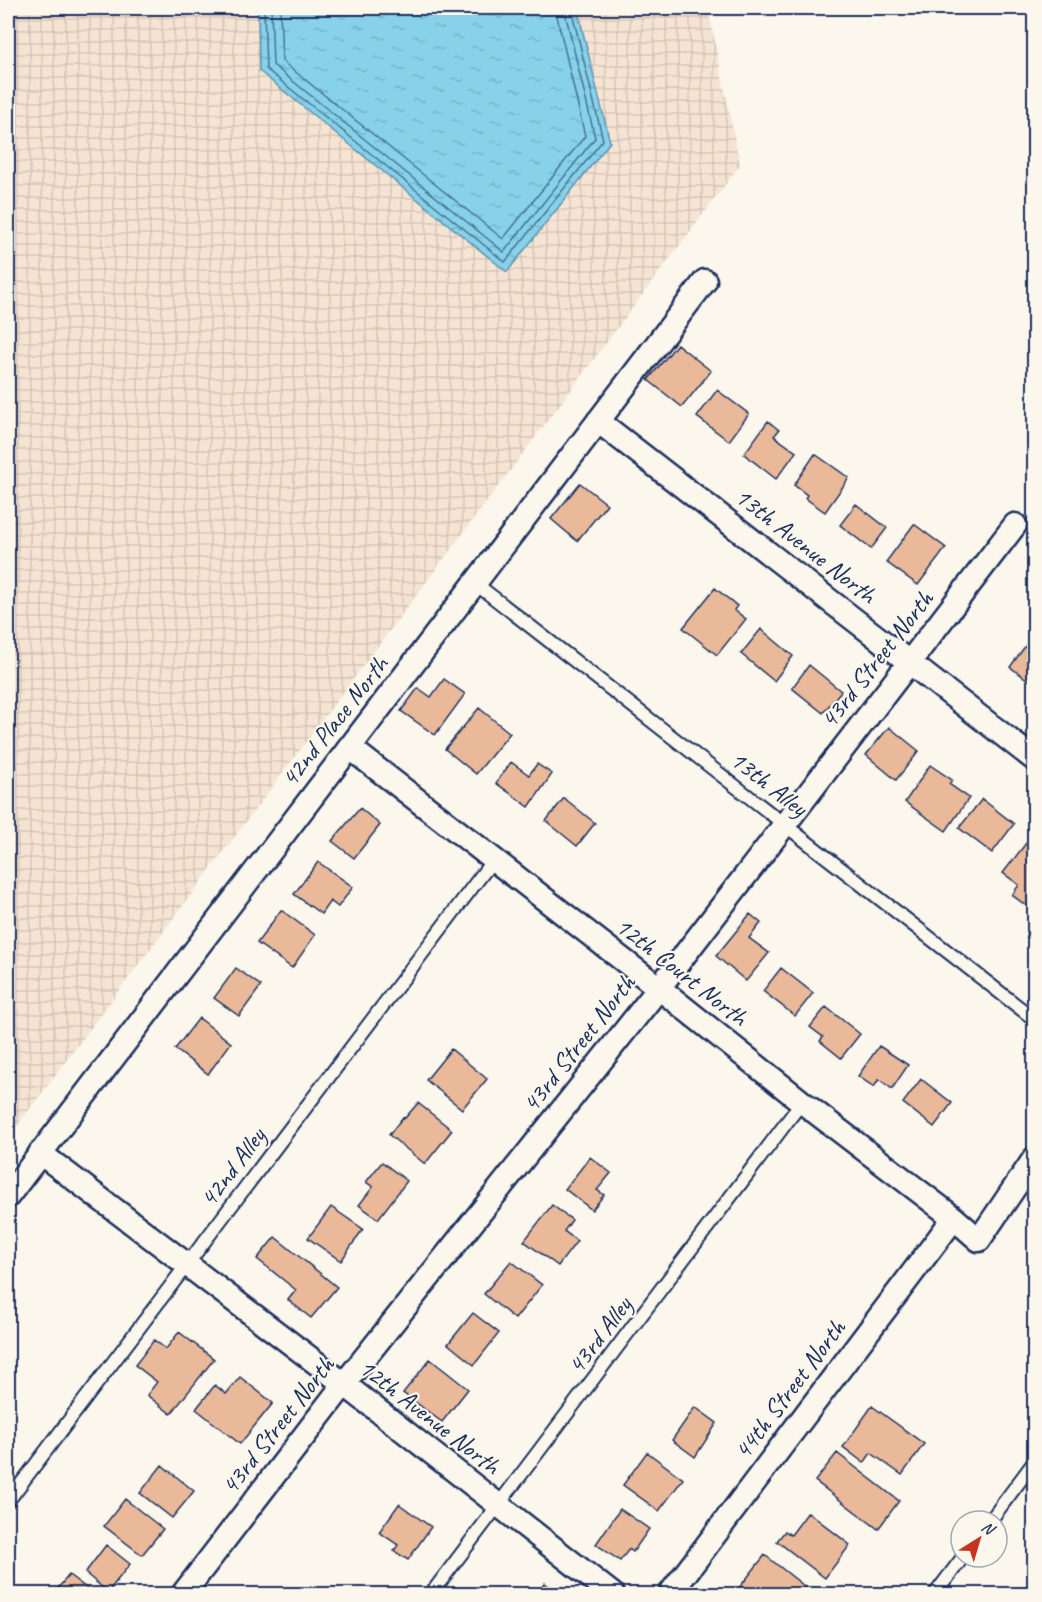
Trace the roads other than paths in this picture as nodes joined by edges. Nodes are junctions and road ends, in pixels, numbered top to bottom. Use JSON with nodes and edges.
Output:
{"nodes":[{"id":1,"x":705,"y":281,"type":"dead end"},
{"id":2,"x":598,"y":421,"type":"junction"},
{"id":3,"x":1015,"y":525,"type":"dead end"},
{"id":4,"x":476,"y":584,"type":"junction"},
{"id":5,"x":910,"y":662,"type":"junction"},
{"id":6,"x":349,"y":747,"type":"junction"},
{"id":7,"x":1035,"y":759,"type":"edge"},
{"id":8,"x":784,"y":824,"type":"junction"},
{"id":9,"x":493,"y":860,"type":"junction"},
{"id":10,"x":659,"y":988,"type":"junction"},
{"id":11,"x":1035,"y":1019,"type":"edge"},
{"id":12,"x":801,"y":1102,"type":"junction"},
{"id":13,"x":40,"y":1153,"type":"junction"},
{"id":14,"x":1035,"y":1159,"type":"edge"},
{"id":15,"x":8,"y":1196,"type":"edge"},
{"id":16,"x":954,"y":1218,"type":"junction"},
{"id":17,"x":187,"y":1264,"type":"junction"},
{"id":18,"x":344,"y":1384,"type":"junction"},
{"id":19,"x":1035,"y":1462,"type":"edge"},
{"id":20,"x":8,"y":1501,"type":"edge"},
{"id":21,"x":499,"y":1505,"type":"junction"},
{"id":22,"x":999,"y":1509,"type":"edge"},
{"id":23,"x":954,"y":1569,"type":"edge"},
{"id":24,"x":183,"y":1594,"type":"edge"},
{"id":25,"x":431,"y":1594,"type":"edge"},
{"id":26,"x":612,"y":1594,"type":"edge"},
{"id":27,"x":670,"y":1594,"type":"edge"},
{"id":28,"x":935,"y":1594,"type":"edge"}],
"edges":[{"from":1,"to":2,"type":"street","name":"42nd Place North"},
{"from":2,"to":4,"type":"street","name":"42nd Place North"},
{"from":2,"to":5,"type":"street","name":"13th Avenue North"},
{"from":3,"to":5,"type":"street","name":"43rd Street North"},
{"from":4,"to":6,"type":"street","name":"42nd Place North"},
{"from":4,"to":8,"type":"lane","name":"13th Alley"},
{"from":5,"to":7,"type":"street","name":"13th Avenue North"},
{"from":5,"to":8,"type":"street","name":"43rd Street North"},
{"from":6,"to":9,"type":"street","name":"12th Court North"},
{"from":6,"to":13,"type":"street","name":"42nd Place North"},
{"from":8,"to":10,"type":"street","name":"43rd Street North"},
{"from":8,"to":11,"type":"lane","name":"13th Alley"},
{"from":9,"to":10,"type":"street","name":"12th Court North"},
{"from":9,"to":17,"type":"lane","name":"42nd Alley"},
{"from":10,"to":12,"type":"street","name":"12th Court North"},
{"from":10,"to":18,"type":"street","name":"43rd Street North"},
{"from":12,"to":16,"type":"street","name":"12th Court North"},
{"from":12,"to":21,"type":"lane","name":"43rd Alley"},
{"from":13,"to":15,"type":"street","name":"42nd Place North"},
{"from":13,"to":17,"type":"street","name":"12th Avenue North"},
{"from":14,"to":16,"type":"street","name":"12th Court North"},
{"from":16,"to":27,"type":"street","name":"44th Street North"},
{"from":17,"to":18,"type":"street","name":"12th Avenue North"},
{"from":17,"to":20,"type":"lane","name":"42nd Alley"},
{"from":18,"to":21,"type":"street","name":"12th Avenue North"},
{"from":18,"to":24,"type":"street","name":"43rd Street North"},
{"from":19,"to":22,"type":"lane"},
{"from":21,"to":25,"type":"lane","name":"43rd Alley"},
{"from":21,"to":26,"type":"street","name":"12th Avenue North"},
{"from":23,"to":28,"type":"lane"}]}
